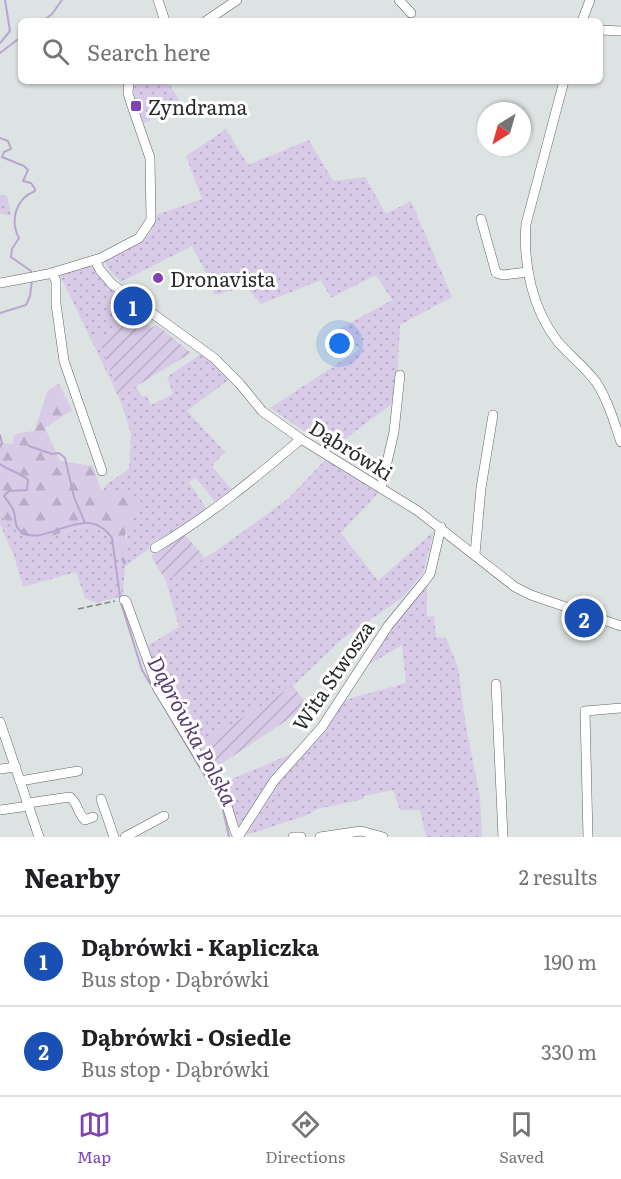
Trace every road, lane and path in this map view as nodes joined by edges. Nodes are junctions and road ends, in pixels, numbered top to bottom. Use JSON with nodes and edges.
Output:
{"nodes":[{"id":1,"x":158,"y":0,"type":"edge"},
{"id":2,"x":237,"y":0,"type":"edge"},
{"id":3,"x":399,"y":0,"type":"edge"},
{"id":4,"x":590,"y":0,"type":"edge"},
{"id":5,"x":411,"y":13,"type":"dead end"},
{"id":6,"x":164,"y":18,"type":"edge"},
{"id":7,"x":210,"y":18,"type":"edge"},
{"id":8,"x":583,"y":18,"type":"edge"},
{"id":9,"x":603,"y":30,"type":"edge"},
{"id":10,"x":621,"y":32,"type":"edge"},
{"id":11,"x":129,"y":84,"type":"edge"},
{"id":12,"x":563,"y":84,"type":"edge"},
{"id":13,"x":481,"y":219,"type":"dead end"},
{"id":14,"x":95,"y":260,"type":"junction"},
{"id":15,"x":528,"y":272,"type":"junction"},
{"id":16,"x":52,"y":273,"type":"junction"},
{"id":17,"x":0,"y":283,"type":"edge"},
{"id":18,"x":400,"y":375,"type":"dead end"},
{"id":19,"x":493,"y":415,"type":"dead end"},
{"id":20,"x":301,"y":439,"type":"junction"},
{"id":21,"x":621,"y":442,"type":"edge"},
{"id":22,"x":102,"y":471,"type":"dead end"},
{"id":23,"x":381,"y":488,"type":"junction"},
{"id":24,"x":441,"y":527,"type":"junction"},
{"id":25,"x":155,"y":548,"type":"dead end"},
{"id":26,"x":475,"y":554,"type":"junction"},
{"id":27,"x":123,"y":600,"type":"joint"},
{"id":28,"x":78,"y":609,"type":"dead end"},
{"id":29,"x":621,"y":626,"type":"edge"},
{"id":30,"x":496,"y":684,"type":"dead end"},
{"id":31,"x":621,"y":708,"type":"edge"},
{"id":32,"x":0,"y":722,"type":"edge"},
{"id":33,"x":16,"y":767,"type":"junction"},
{"id":34,"x":0,"y":769,"type":"edge"},
{"id":35,"x":78,"y":771,"type":"dead end"},
{"id":36,"x":20,"y":781,"type":"junction"},
{"id":37,"x":101,"y":799,"type":"dead end"},
{"id":38,"x":28,"y":804,"type":"junction"},
{"id":39,"x":0,"y":810,"type":"edge"},
{"id":40,"x":164,"y":816,"type":"dead end"},
{"id":41,"x":93,"y":817,"type":"dead end"},
{"id":42,"x":39,"y":837,"type":"edge"},
{"id":43,"x":114,"y":837,"type":"edge"},
{"id":44,"x":125,"y":837,"type":"edge"},
{"id":45,"x":238,"y":837,"type":"edge"},
{"id":46,"x":293,"y":837,"type":"edge"},
{"id":47,"x":302,"y":837,"type":"edge"},
{"id":48,"x":320,"y":837,"type":"edge"},
{"id":49,"x":383,"y":837,"type":"edge"},
{"id":50,"x":503,"y":837,"type":"edge"},
{"id":51,"x":588,"y":837,"type":"edge"}],
"edges":[{"from":1,"to":6,"type":"street"},
{"from":2,"to":7,"type":"street"},
{"from":3,"to":5,"type":"street"},
{"from":4,"to":8,"type":"street"},
{"from":9,"to":10,"type":"street"},
{"from":11,"to":14,"type":"street"},
{"from":12,"to":15,"type":"street"},
{"from":13,"to":15,"type":"street"},
{"from":14,"to":16,"type":"street"},
{"from":14,"to":20,"type":"street","name":"Dąbrówki"},
{"from":15,"to":21,"type":"street"},
{"from":16,"to":17,"type":"street"},
{"from":16,"to":22,"type":"street"},
{"from":18,"to":23,"type":"street"},
{"from":19,"to":26,"type":"street"},
{"from":20,"to":23,"type":"street","name":"Dąbrówki"},
{"from":20,"to":25,"type":"street"},
{"from":23,"to":24,"type":"street","name":"Dąbrówki"},
{"from":24,"to":26,"type":"street","name":"Dąbrówki"},
{"from":24,"to":45,"type":"street","name":"Wita Stwosza"},
{"from":26,"to":29,"type":"street","name":"Dąbrówki"},
{"from":27,"to":28,"type":"path"},
{"from":27,"to":45,"type":"street","name":"Wita Stwosza"},
{"from":30,"to":50,"type":"street"},
{"from":31,"to":51,"type":"street"},
{"from":32,"to":33,"type":"street"},
{"from":33,"to":34,"type":"street"},
{"from":33,"to":36,"type":"street"},
{"from":35,"to":36,"type":"street"},
{"from":36,"to":38,"type":"street"},
{"from":37,"to":43,"type":"street"},
{"from":38,"to":39,"type":"street"},
{"from":38,"to":41,"type":"street"},
{"from":38,"to":42,"type":"street"},
{"from":40,"to":44,"type":"street"},
{"from":46,"to":47,"type":"street"},
{"from":48,"to":49,"type":"street"}]}
